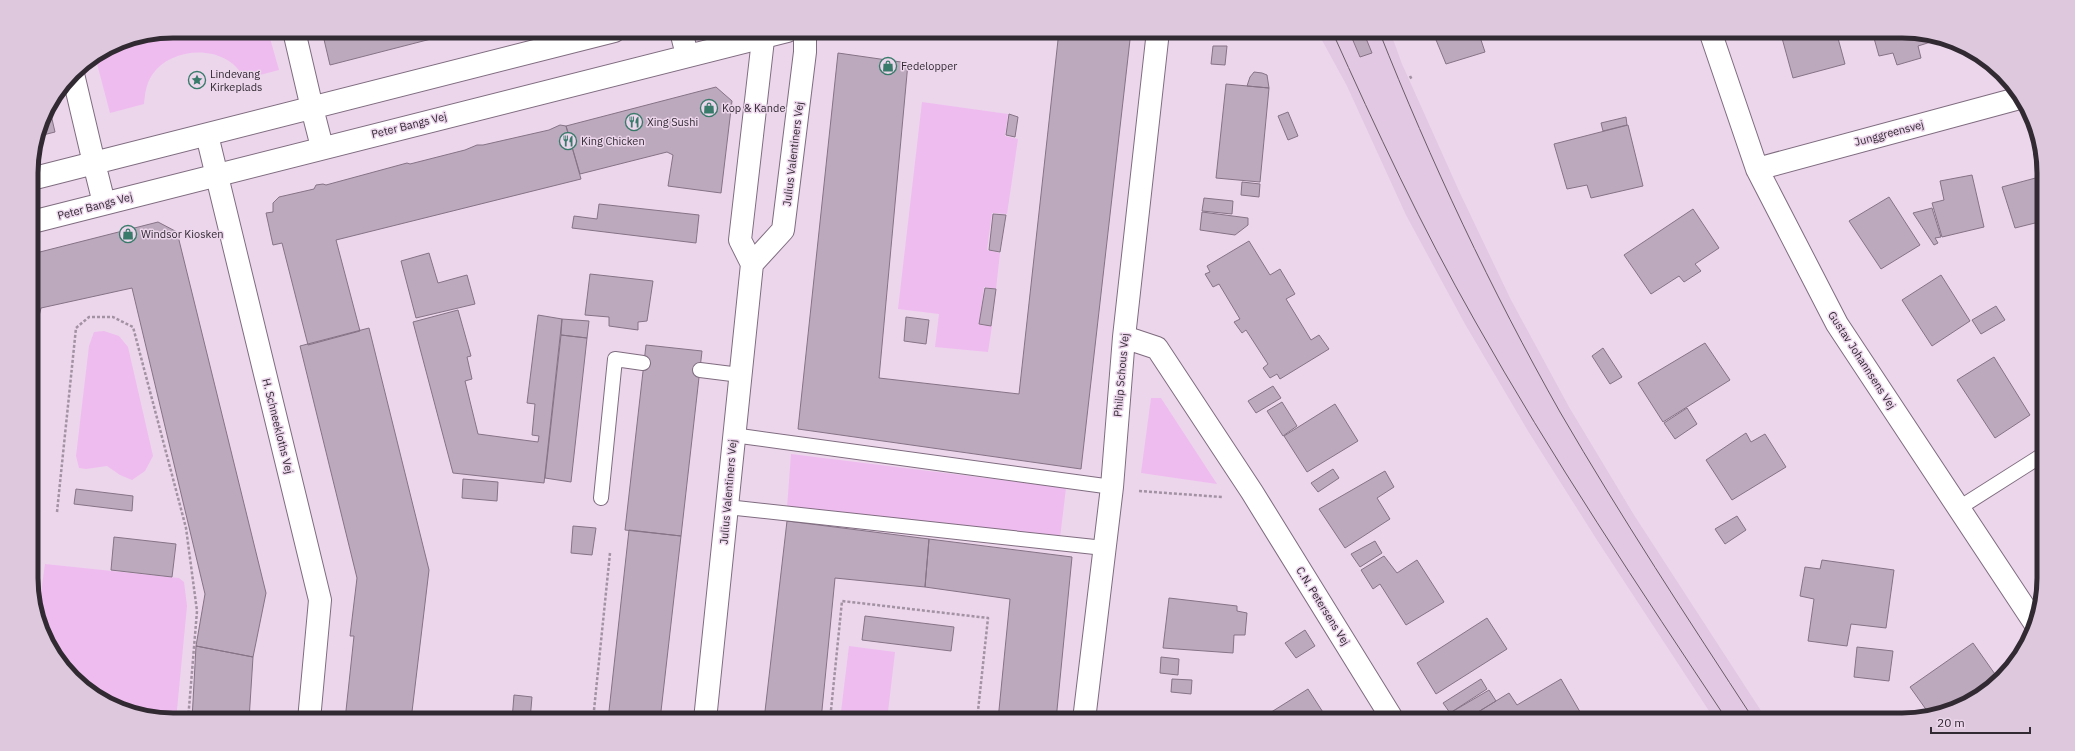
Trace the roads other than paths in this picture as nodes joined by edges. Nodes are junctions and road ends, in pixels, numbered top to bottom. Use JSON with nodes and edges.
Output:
{"nodes":[{"id":1,"x":296,"y":38,"type":"edge"},
{"id":2,"x":587,"y":38,"type":"edge"},
{"id":3,"x":683,"y":38,"type":"edge"},
{"id":4,"x":751,"y":38,"type":"edge"},
{"id":5,"x":762,"y":38,"type":"edge"},
{"id":6,"x":806,"y":38,"type":"edge"},
{"id":7,"x":1157,"y":38,"type":"edge"},
{"id":8,"x":1712,"y":38,"type":"edge"},
{"id":9,"x":687,"y":55,"type":"junction"},
{"id":10,"x":75,"y":81,"type":"edge"},
{"id":11,"x":2015,"y":99,"type":"edge"},
{"id":12,"x":312,"y":108,"type":"junction"},
{"id":13,"x":207,"y":134,"type":"junction"},
{"id":14,"x":322,"y":147,"type":"junction"},
{"id":15,"x":94,"y":163,"type":"junction"},
{"id":16,"x":1757,"y":169,"type":"junction"},
{"id":17,"x":217,"y":174,"type":"junction"},
{"id":18,"x":38,"y":177,"type":"edge"},
{"id":19,"x":104,"y":203,"type":"junction"},
{"id":20,"x":38,"y":220,"type":"edge"},
{"id":21,"x":752,"y":264,"type":"junction"},
{"id":22,"x":1124,"y":337,"type":"junction"},
{"id":23,"x":643,"y":363,"type":"dead end"},
{"id":24,"x":700,"y":370,"type":"dead end"},
{"id":25,"x":740,"y":375,"type":"junction"},
{"id":26,"x":733,"y":435,"type":"junction"},
{"id":27,"x":2037,"y":458,"type":"edge"},
{"id":28,"x":1112,"y":487,"type":"junction"},
{"id":29,"x":601,"y":498,"type":"dead end"},
{"id":30,"x":727,"y":507,"type":"junction"},
{"id":31,"x":1959,"y":508,"type":"junction"},
{"id":32,"x":1104,"y":548,"type":"junction"},
{"id":33,"x":2031,"y":617,"type":"edge"},
{"id":34,"x":311,"y":713,"type":"edge"},
{"id":35,"x":705,"y":713,"type":"edge"},
{"id":36,"x":1085,"y":713,"type":"edge"},
{"id":37,"x":1389,"y":713,"type":"edge"}],
"edges":[{"from":1,"to":12,"type":"street"},
{"from":2,"to":12,"type":"street"},
{"from":3,"to":9,"type":"street"},
{"from":4,"to":9,"type":"street","name":"Peter Bangs Vej"},
{"from":5,"to":21,"type":"street"},
{"from":6,"to":21,"type":"street","name":"Julius Valentiners Vej"},
{"from":7,"to":22,"type":"street","name":"Philip Schous Vej"},
{"from":8,"to":16,"type":"street","name":"Gustav Johannsens Vej"},
{"from":9,"to":14,"type":"street","name":"Peter Bangs Vej"},
{"from":10,"to":15,"type":"street"},
{"from":11,"to":16,"type":"street","name":"Junggreensvej"},
{"from":12,"to":13,"type":"street"},
{"from":12,"to":14,"type":"street"},
{"from":13,"to":15,"type":"street"},
{"from":13,"to":17,"type":"street","name":"H. Schneekloths Vej"},
{"from":14,"to":17,"type":"street","name":"Peter Bangs Vej"},
{"from":15,"to":18,"type":"street"},
{"from":15,"to":19,"type":"street"},
{"from":16,"to":31,"type":"street","name":"Gustav Johannsens Vej"},
{"from":17,"to":19,"type":"street","name":"Peter Bangs Vej"},
{"from":17,"to":34,"type":"street","name":"H. Schneekloths Vej"},
{"from":19,"to":20,"type":"street","name":"Peter Bangs Vej"},
{"from":21,"to":25,"type":"street","name":"Julius Valentiners Vej"},
{"from":22,"to":28,"type":"street","name":"Philip Schous Vej"},
{"from":22,"to":37,"type":"street","name":"C.N. Petersens Vej"},
{"from":23,"to":29,"type":"lane"},
{"from":24,"to":25,"type":"lane"},
{"from":25,"to":26,"type":"street","name":"Julius Valentiners Vej"},
{"from":26,"to":28,"type":"lane"},
{"from":26,"to":30,"type":"street","name":"Julius Valentiners Vej"},
{"from":27,"to":31,"type":"lane"},
{"from":28,"to":32,"type":"street","name":"Philip Schous Vej"},
{"from":30,"to":32,"type":"lane"},
{"from":30,"to":35,"type":"street","name":"Julius Valentiners Vej"},
{"from":31,"to":33,"type":"street","name":"Gustav Johannsens Vej"},
{"from":32,"to":36,"type":"street","name":"Philip Schous Vej"}]}
